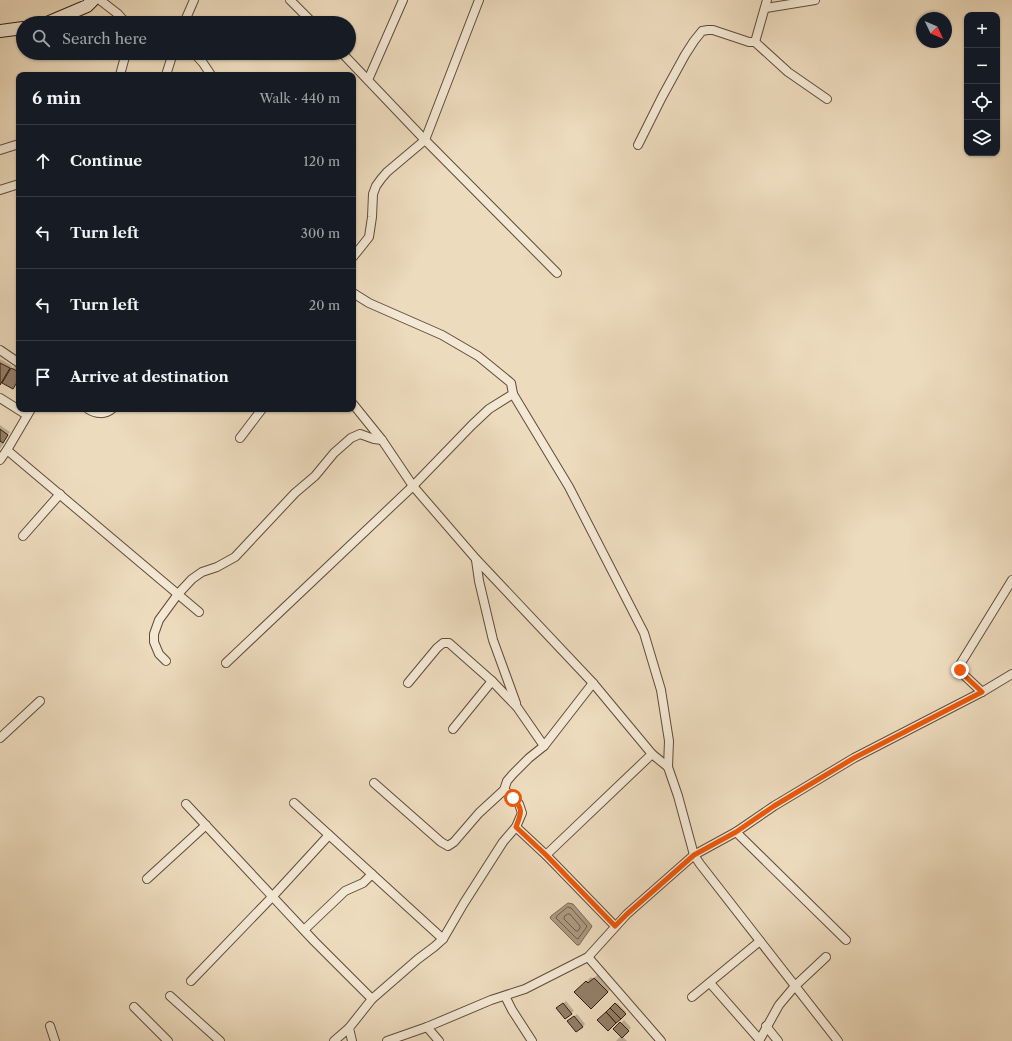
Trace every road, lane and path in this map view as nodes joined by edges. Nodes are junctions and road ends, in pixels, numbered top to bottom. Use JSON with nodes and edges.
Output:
{"nodes":[{"id":1,"x":93,"y":0,"type":"edge"},
{"id":2,"x":100,"y":0,"type":"edge"},
{"id":3,"x":194,"y":0,"type":"edge"},
{"id":4,"x":290,"y":0,"type":"edge"},
{"id":5,"x":403,"y":0,"type":"edge"},
{"id":6,"x":479,"y":0,"type":"edge"},
{"id":7,"x":815,"y":0,"type":"edge"},
{"id":8,"x":766,"y":4,"type":"edge"},
{"id":9,"x":63,"y":16,"type":"edge"},
{"id":10,"x":120,"y":16,"type":"edge"},
{"id":11,"x":187,"y":16,"type":"edge"},
{"id":12,"x":306,"y":16,"type":"edge"},
{"id":13,"x":16,"y":29,"type":"edge"},
{"id":14,"x":0,"y":31,"type":"edge"},
{"id":15,"x":755,"y":42,"type":"junction"},
{"id":16,"x":124,"y":60,"type":"edge"},
{"id":17,"x":171,"y":60,"type":"edge"},
{"id":18,"x":200,"y":60,"type":"edge"},
{"id":19,"x":349,"y":60,"type":"edge"},
{"id":20,"x":121,"y":72,"type":"edge"},
{"id":21,"x":167,"y":72,"type":"edge"},
{"id":22,"x":209,"y":72,"type":"edge"},
{"id":23,"x":368,"y":80,"type":"junction"},
{"id":24,"x":827,"y":100,"type":"dead end"},
{"id":25,"x":425,"y":140,"type":"junction"},
{"id":26,"x":16,"y":145,"type":"edge"},
{"id":27,"x":638,"y":145,"type":"dead end"},
{"id":28,"x":0,"y":150,"type":"edge"},
{"id":29,"x":16,"y":185,"type":"edge"},
{"id":30,"x":0,"y":190,"type":"edge"},
{"id":31,"x":356,"y":253,"type":"edge"},
{"id":32,"x":557,"y":273,"type":"dead end"},
{"id":33,"x":356,"y":295,"type":"edge"},
{"id":34,"x":0,"y":350,"type":"edge"},
{"id":35,"x":16,"y":361,"type":"edge"},
{"id":36,"x":513,"y":394,"type":"junction"},
{"id":37,"x":0,"y":398,"type":"edge"},
{"id":38,"x":16,"y":406,"type":"edge"},
{"id":39,"x":356,"y":408,"type":"edge"},
{"id":40,"x":29,"y":412,"type":"edge"},
{"id":41,"x":94,"y":412,"type":"edge"},
{"id":42,"x":108,"y":412,"type":"edge"},
{"id":43,"x":260,"y":412,"type":"edge"},
{"id":44,"x":240,"y":438,"type":"dead end"},
{"id":45,"x":382,"y":440,"type":"junction"},
{"id":46,"x":7,"y":450,"type":"junction"},
{"id":47,"x":0,"y":460,"type":"edge"},
{"id":48,"x":413,"y":486,"type":"junction"},
{"id":49,"x":60,"y":494,"type":"junction"},
{"id":50,"x":24,"y":536,"type":"dead end"},
{"id":51,"x":476,"y":559,"type":"junction"},
{"id":52,"x":1012,"y":580,"type":"edge"},
{"id":53,"x":178,"y":594,"type":"junction"},
{"id":54,"x":199,"y":612,"type":"dead end"},
{"id":55,"x":166,"y":660,"type":"dead end"},
{"id":56,"x":226,"y":663,"type":"dead end"},
{"id":57,"x":1012,"y":674,"type":"edge"},
{"id":58,"x":492,"y":681,"type":"junction"},
{"id":59,"x":408,"y":683,"type":"dead end"},
{"id":60,"x":593,"y":683,"type":"junction"},
{"id":61,"x":982,"y":692,"type":"junction"},
{"id":62,"x":40,"y":701,"type":"dead end"},
{"id":63,"x":517,"y":707,"type":"junction"},
{"id":64,"x":453,"y":729,"type":"dead end"},
{"id":65,"x":0,"y":738,"type":"edge"},
{"id":66,"x":544,"y":746,"type":"junction"},
{"id":67,"x":652,"y":754,"type":"junction"},
{"id":68,"x":668,"y":767,"type":"junction"},
{"id":69,"x":374,"y":783,"type":"dead end"},
{"id":70,"x":504,"y":790,"type":"junction"},
{"id":71,"x":294,"y":803,"type":"dead end"},
{"id":72,"x":186,"y":804,"type":"dead end"},
{"id":73,"x":206,"y":825,"type":"junction"},
{"id":74,"x":516,"y":827,"type":"junction"},
{"id":75,"x":736,"y":832,"type":"junction"},
{"id":76,"x":329,"y":835,"type":"junction"},
{"id":77,"x":546,"y":855,"type":"junction"},
{"id":78,"x":694,"y":855,"type":"junction"},
{"id":79,"x":372,"y":874,"type":"junction"},
{"id":80,"x":147,"y":879,"type":"dead end"},
{"id":81,"x":273,"y":896,"type":"junction"},
{"id":82,"x":615,"y":926,"type":"junction"},
{"id":83,"x":304,"y":930,"type":"junction"},
{"id":84,"x":443,"y":939,"type":"junction"},
{"id":85,"x":846,"y":940,"type":"dead end"},
{"id":86,"x":760,"y":941,"type":"junction"},
{"id":87,"x":588,"y":957,"type":"junction"},
{"id":88,"x":826,"y":958,"type":"dead end"},
{"id":89,"x":191,"y":981,"type":"dead end"},
{"id":90,"x":710,"y":982,"type":"junction"},
{"id":91,"x":795,"y":986,"type":"junction"},
{"id":92,"x":170,"y":996,"type":"dead end"},
{"id":93,"x":505,"y":996,"type":"junction"},
{"id":94,"x":692,"y":997,"type":"dead end"},
{"id":95,"x":372,"y":999,"type":"junction"},
{"id":96,"x":134,"y":1007,"type":"dead end"},
{"id":97,"x":50,"y":1026,"type":"dead end"},
{"id":98,"x":766,"y":1026,"type":"junction"},
{"id":99,"x":427,"y":1027,"type":"junction"},
{"id":100,"x":349,"y":1028,"type":"junction"},
{"id":101,"x":759,"y":1040,"type":"edge"},
{"id":102,"x":54,"y":1041,"type":"edge"},
{"id":103,"x":168,"y":1041,"type":"edge"},
{"id":104,"x":220,"y":1041,"type":"edge"},
{"id":105,"x":334,"y":1041,"type":"edge"},
{"id":106,"x":352,"y":1041,"type":"edge"},
{"id":107,"x":387,"y":1041,"type":"edge"},
{"id":108,"x":439,"y":1041,"type":"edge"},
{"id":109,"x":532,"y":1041,"type":"edge"},
{"id":110,"x":661,"y":1041,"type":"edge"},
{"id":111,"x":778,"y":1041,"type":"edge"},
{"id":112,"x":838,"y":1041,"type":"edge"}],
"edges":[{"from":1,"to":9,"type":"street"},
{"from":2,"to":10,"type":"street"},
{"from":3,"to":11,"type":"street"},
{"from":4,"to":12,"type":"street"},
{"from":5,"to":23,"type":"street"},
{"from":6,"to":25,"type":"street"},
{"from":7,"to":8,"type":"street"},
{"from":8,"to":15,"type":"street"},
{"from":13,"to":14,"type":"street"},
{"from":15,"to":24,"type":"street"},
{"from":15,"to":27,"type":"street"},
{"from":16,"to":20,"type":"street"},
{"from":17,"to":21,"type":"street"},
{"from":18,"to":22,"type":"street"},
{"from":19,"to":23,"type":"street"},
{"from":23,"to":25,"type":"street"},
{"from":25,"to":31,"type":"street"},
{"from":25,"to":32,"type":"street"},
{"from":26,"to":28,"type":"street"},
{"from":29,"to":30,"type":"street"},
{"from":33,"to":36,"type":"street"},
{"from":34,"to":35,"type":"street"},
{"from":36,"to":48,"type":"street"},
{"from":36,"to":68,"type":"street"},
{"from":37,"to":38,"type":"street"},
{"from":39,"to":45,"type":"street"},
{"from":40,"to":46,"type":"street"},
{"from":41,"to":42,"type":"street"},
{"from":43,"to":44,"type":"street"},
{"from":45,"to":48,"type":"street"},
{"from":45,"to":53,"type":"street"},
{"from":46,"to":47,"type":"street"},
{"from":46,"to":49,"type":"street"},
{"from":48,"to":51,"type":"street"},
{"from":48,"to":56,"type":"street"},
{"from":49,"to":50,"type":"street"},
{"from":49,"to":53,"type":"street"},
{"from":51,"to":60,"type":"street"},
{"from":51,"to":63,"type":"street"},
{"from":52,"to":61,"type":"street"},
{"from":53,"to":54,"type":"street"},
{"from":53,"to":55,"type":"street"},
{"from":57,"to":61,"type":"street"},
{"from":58,"to":59,"type":"street"},
{"from":58,"to":63,"type":"street"},
{"from":58,"to":64,"type":"street"},
{"from":60,"to":66,"type":"street"},
{"from":60,"to":67,"type":"street"},
{"from":61,"to":75,"type":"street"},
{"from":62,"to":65,"type":"street"},
{"from":63,"to":66,"type":"street"},
{"from":66,"to":70,"type":"street"},
{"from":67,"to":68,"type":"street"},
{"from":67,"to":77,"type":"street"},
{"from":68,"to":78,"type":"street"},
{"from":69,"to":70,"type":"street"},
{"from":70,"to":74,"type":"street"},
{"from":71,"to":76,"type":"street"},
{"from":72,"to":73,"type":"street"},
{"from":73,"to":80,"type":"street"},
{"from":73,"to":81,"type":"street"},
{"from":74,"to":77,"type":"street"},
{"from":74,"to":84,"type":"street"},
{"from":75,"to":78,"type":"street"},
{"from":75,"to":85,"type":"street"},
{"from":76,"to":79,"type":"street"},
{"from":76,"to":81,"type":"street"},
{"from":77,"to":82,"type":"street"},
{"from":78,"to":82,"type":"street"},
{"from":78,"to":86,"type":"street"},
{"from":79,"to":83,"type":"street"},
{"from":79,"to":84,"type":"street"},
{"from":81,"to":83,"type":"street"},
{"from":81,"to":89,"type":"street"},
{"from":82,"to":87,"type":"street"},
{"from":83,"to":95,"type":"street"},
{"from":84,"to":95,"type":"street"},
{"from":86,"to":90,"type":"street"},
{"from":86,"to":91,"type":"street"},
{"from":87,"to":93,"type":"street"},
{"from":87,"to":110,"type":"street"},
{"from":88,"to":91,"type":"street"},
{"from":90,"to":94,"type":"street"},
{"from":90,"to":101,"type":"street"},
{"from":91,"to":98,"type":"street"},
{"from":91,"to":112,"type":"street"},
{"from":92,"to":104,"type":"street"},
{"from":93,"to":99,"type":"street"},
{"from":93,"to":109,"type":"street"},
{"from":95,"to":100,"type":"street"},
{"from":96,"to":103,"type":"street"},
{"from":97,"to":102,"type":"street"},
{"from":98,"to":101,"type":"street"},
{"from":98,"to":111,"type":"street"},
{"from":99,"to":107,"type":"street"},
{"from":99,"to":108,"type":"street"},
{"from":100,"to":105,"type":"street"},
{"from":100,"to":106,"type":"street"}]}
